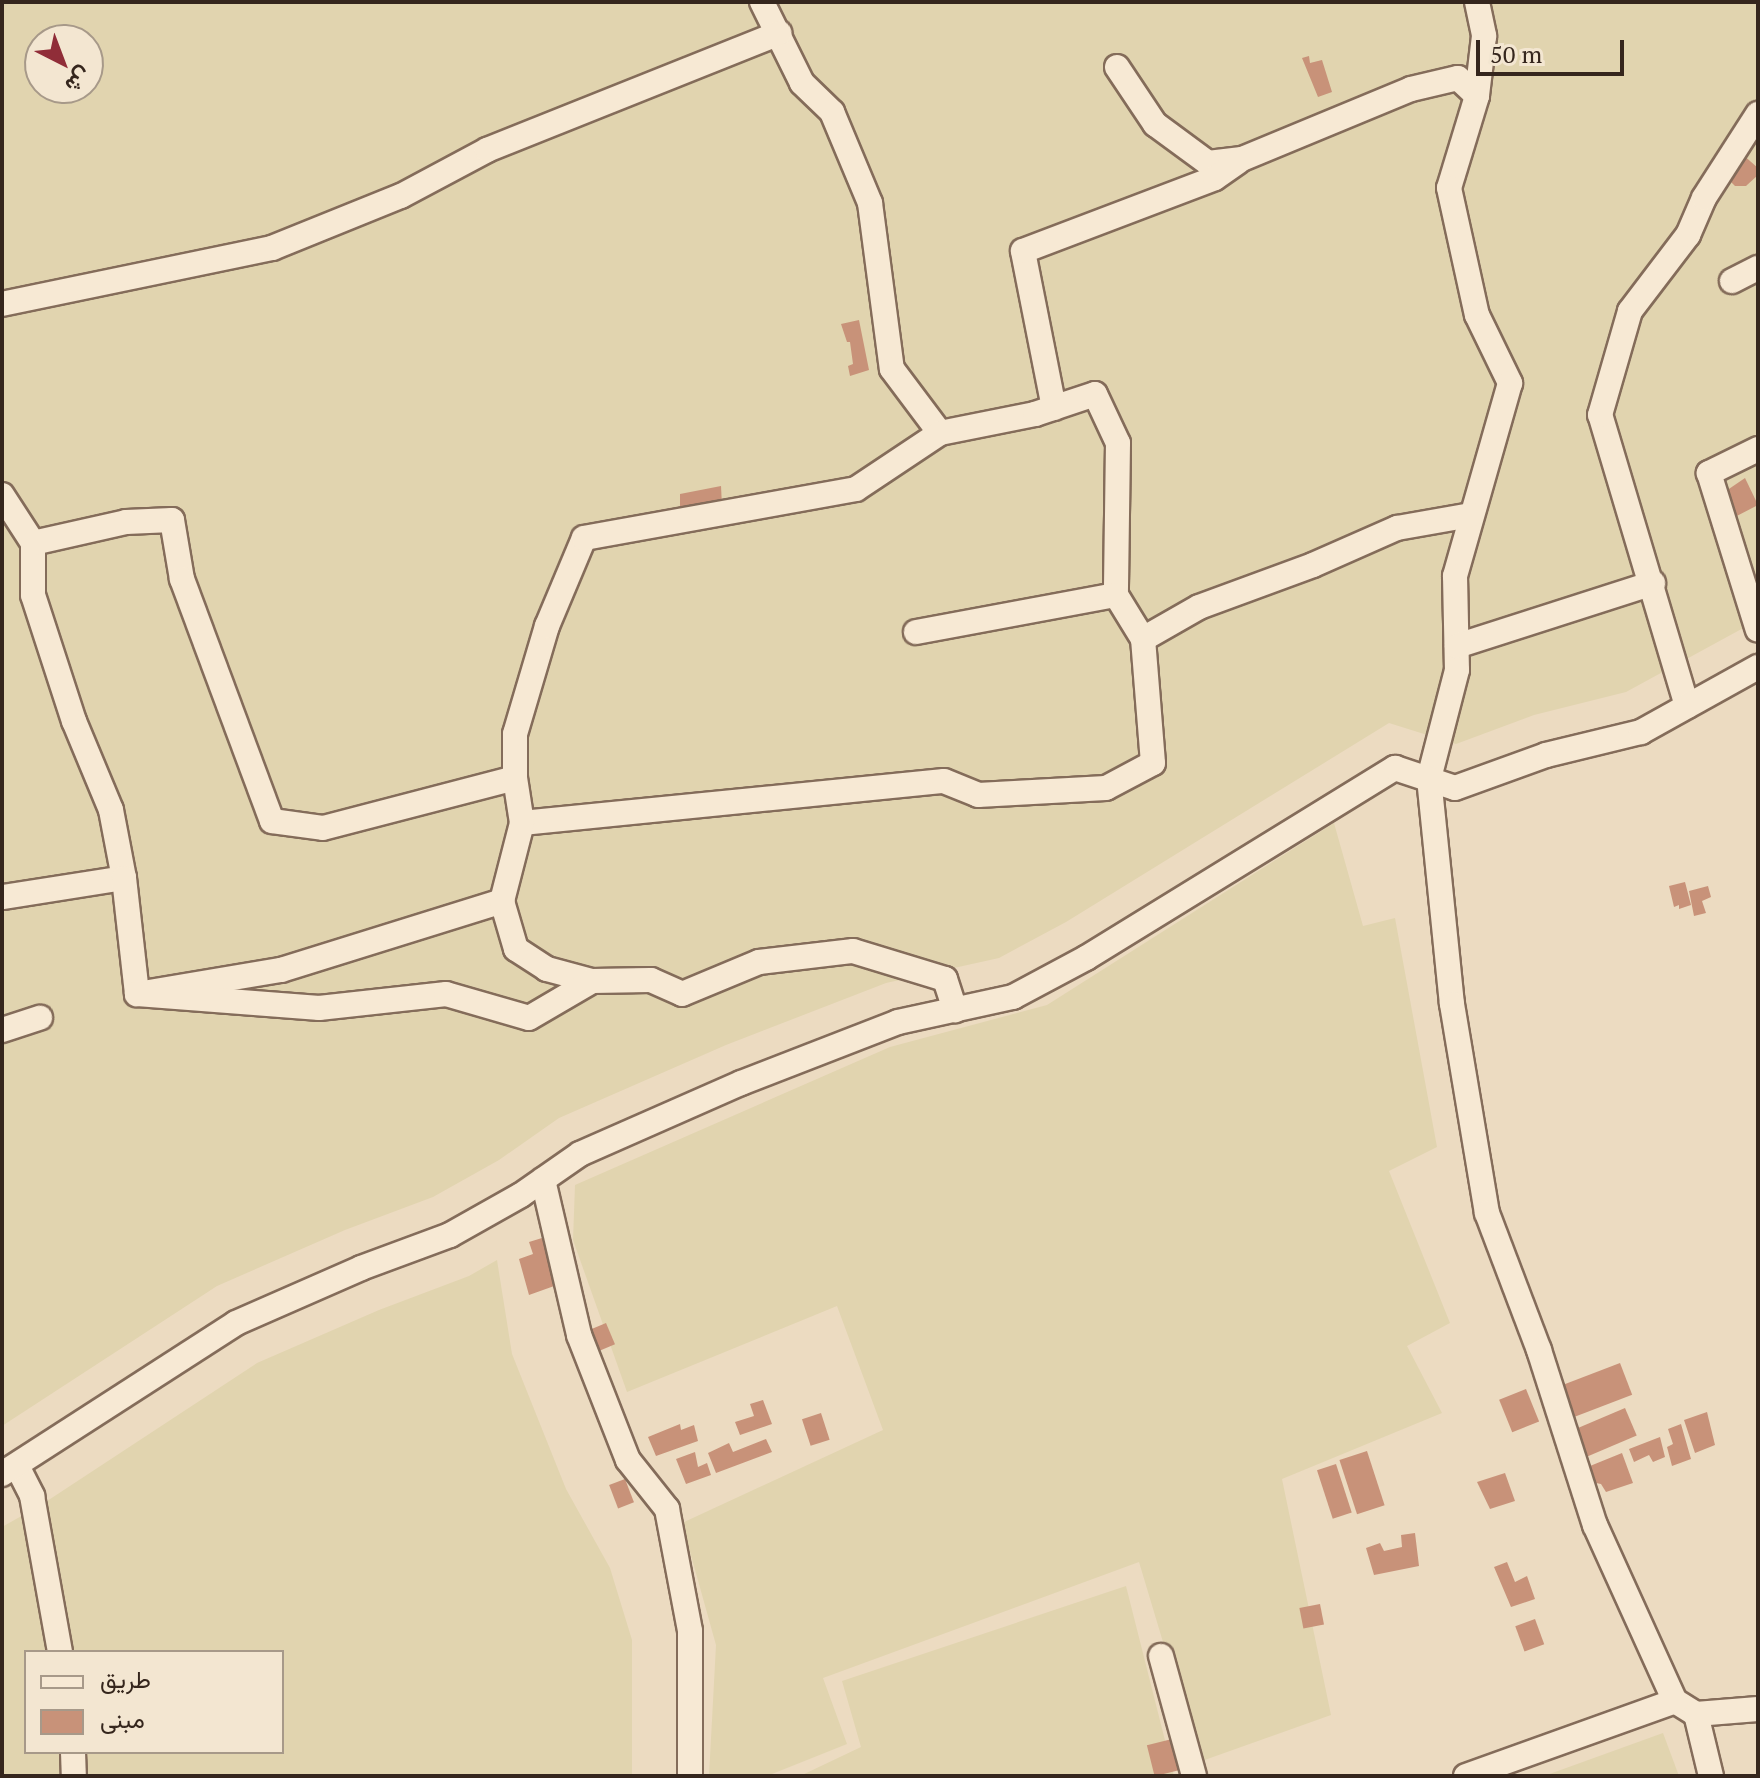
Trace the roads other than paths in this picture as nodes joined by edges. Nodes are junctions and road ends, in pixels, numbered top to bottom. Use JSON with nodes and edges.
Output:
{"nodes":[{"id":1,"x":762,"y":2,"type":"edge"},
{"id":2,"x":1477,"y":2,"type":"edge"},
{"id":3,"x":780,"y":33,"type":"junction"},
{"id":4,"x":1117,"y":67,"type":"dead end"},
{"id":5,"x":1477,"y":96,"type":"junction"},
{"id":6,"x":1758,"y":114,"type":"edge"},
{"id":7,"x":1242,"y":159,"type":"junction"},
{"id":8,"x":1758,"y":268,"type":"edge"},
{"id":9,"x":1732,"y":281,"type":"dead end"},
{"id":10,"x":2,"y":304,"type":"edge"},
{"id":11,"x":1054,"y":408,"type":"junction"},
{"id":12,"x":940,"y":433,"type":"junction"},
{"id":13,"x":1758,"y":449,"type":"edge"},
{"id":14,"x":2,"y":495,"type":"edge"},
{"id":15,"x":1471,"y":515,"type":"junction"},
{"id":16,"x":33,"y":543,"type":"junction"},
{"id":17,"x":1653,"y":583,"type":"junction"},
{"id":18,"x":1116,"y":595,"type":"junction"},
{"id":19,"x":1758,"y":630,"type":"edge"},
{"id":20,"x":916,"y":632,"type":"dead end"},
{"id":21,"x":1143,"y":639,"type":"junction"},
{"id":22,"x":1457,"y":646,"type":"junction"},
{"id":23,"x":1758,"y":667,"type":"edge"},
{"id":24,"x":1687,"y":706,"type":"junction"},
{"id":25,"x":515,"y":778,"type":"junction"},
{"id":26,"x":1429,"y":778,"type":"junction"},
{"id":27,"x":522,"y":823,"type":"junction"},
{"id":28,"x":124,"y":878,"type":"junction"},
{"id":29,"x":2,"y":897,"type":"edge"},
{"id":30,"x":502,"y":901,"type":"junction"},
{"id":31,"x":592,"y":981,"type":"junction"},
{"id":32,"x":137,"y":994,"type":"junction"},
{"id":33,"x":955,"y":1010,"type":"junction"},
{"id":34,"x":40,"y":1018,"type":"dead end"},
{"id":35,"x":2,"y":1030,"type":"edge"},
{"id":36,"x":543,"y":1180,"type":"junction"},
{"id":37,"x":10,"y":1470,"type":"edge"},
{"id":38,"x":60,"y":1650,"type":"edge"},
{"id":39,"x":1161,"y":1656,"type":"dead end"},
{"id":40,"x":1675,"y":1701,"type":"junction"},
{"id":41,"x":1758,"y":1709,"type":"edge"},
{"id":42,"x":1696,"y":1714,"type":"junction"},
{"id":43,"x":73,"y":1754,"type":"edge"},
{"id":44,"x":74,"y":1776,"type":"edge"},
{"id":45,"x":690,"y":1776,"type":"edge"},
{"id":46,"x":1194,"y":1776,"type":"edge"},
{"id":47,"x":1466,"y":1776,"type":"edge"},
{"id":48,"x":1711,"y":1776,"type":"edge"}],
"edges":[{"from":1,"to":3,"type":"street"},
{"from":2,"to":5,"type":"street"},
{"from":3,"to":10,"type":"street"},
{"from":3,"to":12,"type":"street"},
{"from":4,"to":7,"type":"street"},
{"from":5,"to":7,"type":"street"},
{"from":5,"to":15,"type":"street"},
{"from":6,"to":17,"type":"street"},
{"from":7,"to":11,"type":"street"},
{"from":8,"to":9,"type":"street"},
{"from":11,"to":12,"type":"street"},
{"from":11,"to":18,"type":"street"},
{"from":12,"to":25,"type":"street"},
{"from":13,"to":19,"type":"street"},
{"from":14,"to":16,"type":"street"},
{"from":15,"to":21,"type":"street"},
{"from":15,"to":22,"type":"street"},
{"from":16,"to":25,"type":"street"},
{"from":16,"to":28,"type":"street"},
{"from":17,"to":22,"type":"street"},
{"from":17,"to":24,"type":"street"},
{"from":18,"to":20,"type":"street"},
{"from":18,"to":21,"type":"street"},
{"from":21,"to":27,"type":"street"},
{"from":22,"to":26,"type":"street"},
{"from":23,"to":24,"type":"street"},
{"from":24,"to":26,"type":"street"},
{"from":25,"to":27,"type":"street"},
{"from":26,"to":33,"type":"street"},
{"from":26,"to":40,"type":"street"},
{"from":27,"to":30,"type":"street"},
{"from":28,"to":29,"type":"street"},
{"from":28,"to":32,"type":"street"},
{"from":30,"to":31,"type":"street"},
{"from":30,"to":32,"type":"street"},
{"from":31,"to":32,"type":"street"},
{"from":31,"to":33,"type":"street"},
{"from":33,"to":36,"type":"street"},
{"from":34,"to":35,"type":"street"},
{"from":36,"to":37,"type":"street"},
{"from":36,"to":45,"type":"street"},
{"from":37,"to":38,"type":"street"},
{"from":39,"to":46,"type":"street"},
{"from":40,"to":42,"type":"street"},
{"from":40,"to":47,"type":"street"},
{"from":41,"to":42,"type":"street"},
{"from":42,"to":48,"type":"street"},
{"from":43,"to":44,"type":"street"}]}
